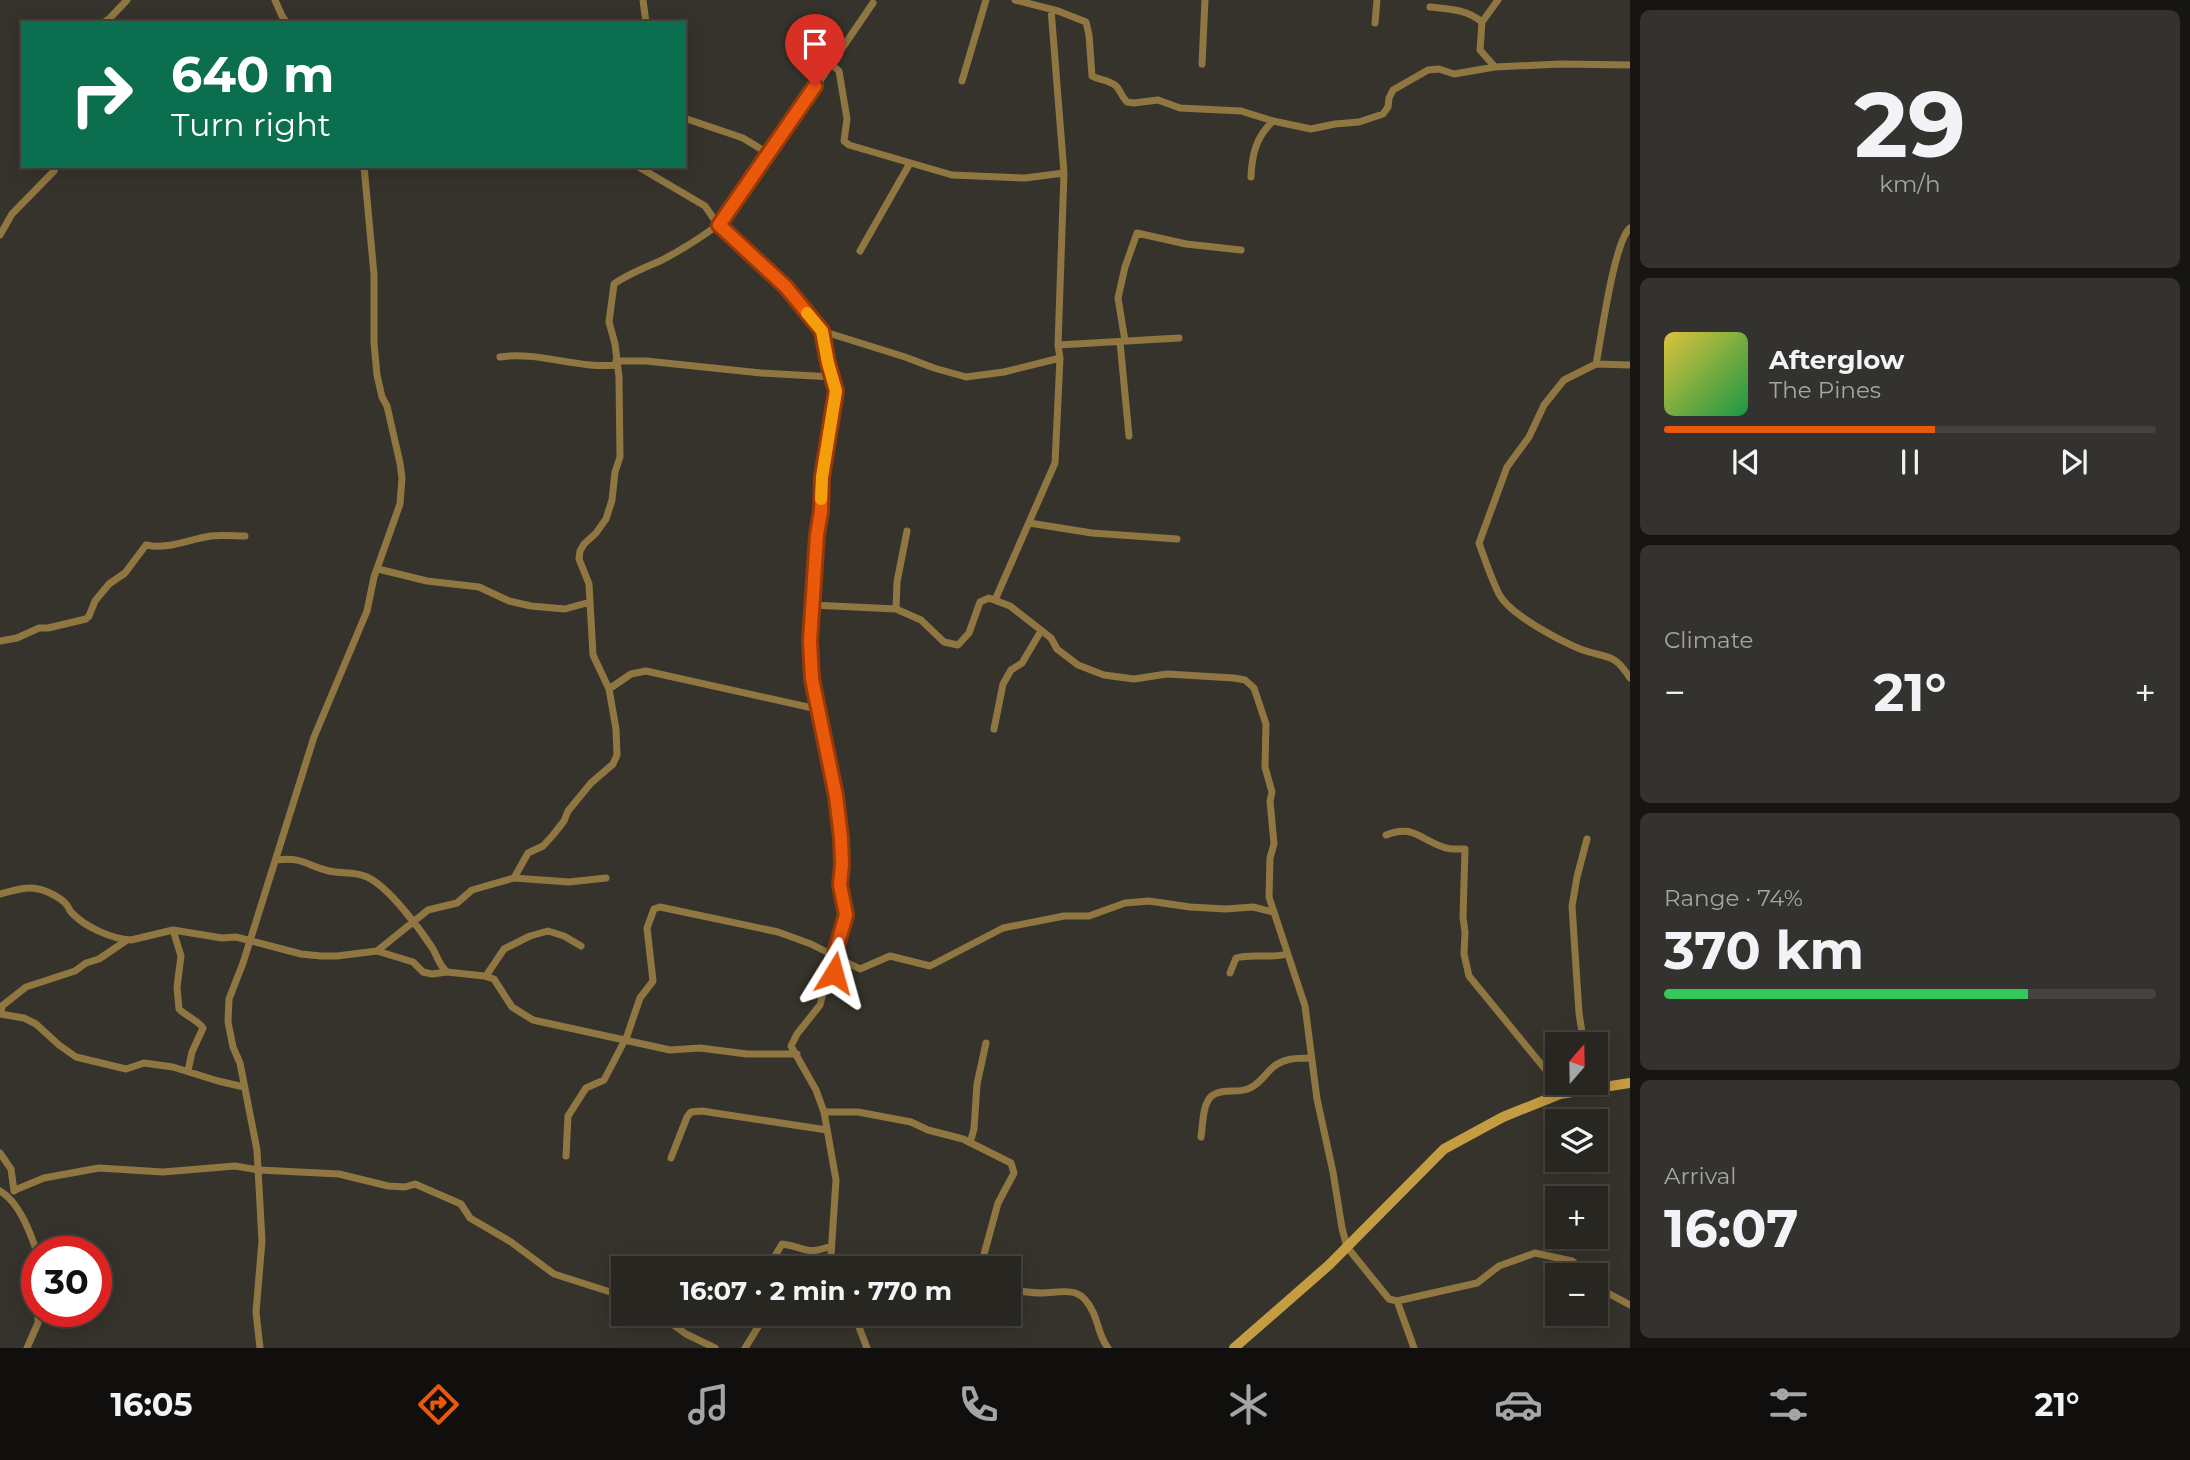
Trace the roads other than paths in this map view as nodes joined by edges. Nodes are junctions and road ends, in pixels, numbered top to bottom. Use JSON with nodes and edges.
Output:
{"nodes":[{"id":1,"x":127,"y":0,"type":"edge"},
{"id":2,"x":275,"y":0,"type":"edge"},
{"id":3,"x":643,"y":0,"type":"edge"},
{"id":4,"x":986,"y":0,"type":"edge"},
{"id":5,"x":1015,"y":0,"type":"edge"},
{"id":6,"x":1205,"y":0,"type":"edge"},
{"id":7,"x":1377,"y":0,"type":"edge"},
{"id":8,"x":1498,"y":0,"type":"edge"},
{"id":9,"x":871,"y":1,"type":"edge"},
{"id":10,"x":1430,"y":7,"type":"dead end"},
{"id":11,"x":1051,"y":9,"type":"junction"},
{"id":12,"x":105,"y":21,"type":"edge"},
{"id":13,"x":286,"y":21,"type":"edge"},
{"id":14,"x":646,"y":21,"type":"edge"},
{"id":15,"x":1482,"y":22,"type":"junction"},
{"id":16,"x":1375,"y":23,"type":"dead end"},
{"id":17,"x":830,"y":63,"type":"junction"},
{"id":18,"x":1202,"y":64,"type":"dead end"},
{"id":19,"x":1630,"y":65,"type":"edge"},
{"id":20,"x":1495,"y":67,"type":"junction"},
{"id":21,"x":962,"y":81,"type":"dead end"},
{"id":22,"x":686,"y":119,"type":"edge"},
{"id":23,"x":1273,"y":121,"type":"junction"},
{"id":24,"x":769,"y":154,"type":"junction"},
{"id":25,"x":910,"y":163,"type":"junction"},
{"id":26,"x":54,"y":168,"type":"edge"},
{"id":27,"x":365,"y":168,"type":"edge"},
{"id":28,"x":640,"y":168,"type":"edge"},
{"id":29,"x":1065,"y":173,"type":"junction"},
{"id":30,"x":1251,"y":177,"type":"dead end"},
{"id":31,"x":719,"y":225,"type":"junction"},
{"id":32,"x":1630,"y":228,"type":"edge"},
{"id":33,"x":0,"y":235,"type":"edge"},
{"id":34,"x":860,"y":250,"type":"dead end"},
{"id":35,"x":1241,"y":250,"type":"dead end"},
{"id":36,"x":822,"y":331,"type":"junction"},
{"id":37,"x":1179,"y":338,"type":"dead end"},
{"id":38,"x":1122,"y":342,"type":"junction"},
{"id":39,"x":1058,"y":345,"type":"junction"},
{"id":40,"x":500,"y":357,"type":"dead end"},
{"id":41,"x":1060,"y":358,"type":"junction"},
{"id":42,"x":616,"y":363,"type":"junction"},
{"id":43,"x":1597,"y":364,"type":"junction"},
{"id":44,"x":1630,"y":365,"type":"edge"},
{"id":45,"x":832,"y":377,"type":"junction"},
{"id":46,"x":1129,"y":436,"type":"dead end"},
{"id":47,"x":1029,"y":523,"type":"junction"},
{"id":48,"x":907,"y":531,"type":"dead end"},
{"id":49,"x":245,"y":536,"type":"dead end"},
{"id":50,"x":1177,"y":539,"type":"dead end"},
{"id":51,"x":378,"y":569,"type":"junction"},
{"id":52,"x":995,"y":600,"type":"junction"},
{"id":53,"x":590,"y":602,"type":"junction"},
{"id":54,"x":812,"y":605,"type":"junction"},
{"id":55,"x":896,"y":609,"type":"junction"},
{"id":56,"x":1041,"y":631,"type":"junction"},
{"id":57,"x":0,"y":641,"type":"edge"},
{"id":58,"x":1630,"y":678,"type":"edge"},
{"id":59,"x":610,"y":689,"type":"junction"},
{"id":60,"x":817,"y":709,"type":"junction"},
{"id":61,"x":994,"y":729,"type":"dead end"},
{"id":62,"x":1386,"y":835,"type":"dead end"},
{"id":63,"x":1587,"y":839,"type":"dead end"},
{"id":64,"x":276,"y":859,"type":"junction"},
{"id":65,"x":514,"y":878,"type":"junction"},
{"id":66,"x":606,"y":878,"type":"dead end"},
{"id":67,"x":0,"y":894,"type":"edge"},
{"id":68,"x":1273,"y":912,"type":"junction"},
{"id":69,"x":413,"y":922,"type":"junction"},
{"id":70,"x":173,"y":930,"type":"junction"},
{"id":71,"x":128,"y":940,"type":"junction"},
{"id":72,"x":250,"y":940,"type":"junction"},
{"id":73,"x":581,"y":946,"type":"dead end"},
{"id":74,"x":377,"y":951,"type":"junction"},
{"id":75,"x":1287,"y":954,"type":"junction"},
{"id":76,"x":835,"y":958,"type":"junction"},
{"id":77,"x":447,"y":972,"type":"junction"},
{"id":78,"x":1230,"y":973,"type":"dead end"},
{"id":79,"x":486,"y":976,"type":"junction"},
{"id":80,"x":0,"y":1014,"type":"edge"},
{"id":81,"x":1582,"y":1032,"type":"edge"},
{"id":82,"x":625,"y":1040,"type":"junction"},
{"id":83,"x":986,"y":1043,"type":"dead end"},
{"id":84,"x":797,"y":1054,"type":"junction"},
{"id":85,"x":1311,"y":1058,"type":"junction"},
{"id":86,"x":1545,"y":1069,"type":"edge"},
{"id":87,"x":188,"y":1071,"type":"junction"},
{"id":88,"x":1630,"y":1083,"type":"edge"},
{"id":89,"x":1608,"y":1085,"type":"edge"},
{"id":90,"x":244,"y":1087,"type":"junction"},
{"id":91,"x":1555,"y":1096,"type":"edge"},
{"id":92,"x":824,"y":1112,"type":"junction"},
{"id":93,"x":827,"y":1130,"type":"junction"},
{"id":94,"x":1201,"y":1138,"type":"dead end"},
{"id":95,"x":970,"y":1143,"type":"junction"},
{"id":96,"x":0,"y":1153,"type":"edge"},
{"id":97,"x":566,"y":1156,"type":"dead end"},
{"id":98,"x":671,"y":1158,"type":"dead end"},
{"id":99,"x":258,"y":1170,"type":"junction"},
{"id":100,"x":13,"y":1175,"type":"junction"},
{"id":101,"x":26,"y":1186,"type":"junction"},
{"id":102,"x":15,"y":1190,"type":"junction"},
{"id":103,"x":0,"y":1191,"type":"edge"},
{"id":104,"x":8,"y":1196,"type":"junction"},
{"id":105,"x":31,"y":1236,"type":"edge"},
{"id":106,"x":831,"y":1246,"type":"junction"},
{"id":107,"x":1347,"y":1247,"type":"junction"},
{"id":108,"x":775,"y":1256,"type":"edge"},
{"id":109,"x":832,"y":1256,"type":"edge"},
{"id":110,"x":984,"y":1256,"type":"edge"},
{"id":111,"x":1574,"y":1263,"type":"edge"},
{"id":112,"x":1021,"y":1291,"type":"edge"},
{"id":113,"x":611,"y":1292,"type":"edge"},
{"id":114,"x":1608,"y":1293,"type":"edge"},
{"id":115,"x":1397,"y":1301,"type":"junction"},
{"id":116,"x":1630,"y":1305,"type":"edge"},
{"id":117,"x":675,"y":1326,"type":"edge"},
{"id":118,"x":759,"y":1326,"type":"edge"},
{"id":119,"x":859,"y":1326,"type":"edge"},
{"id":120,"x":36,"y":1327,"type":"edge"},
{"id":121,"x":27,"y":1348,"type":"edge"},
{"id":122,"x":260,"y":1348,"type":"edge"},
{"id":123,"x":715,"y":1348,"type":"edge"},
{"id":124,"x":745,"y":1348,"type":"edge"},
{"id":125,"x":867,"y":1348,"type":"edge"},
{"id":126,"x":1108,"y":1348,"type":"edge"},
{"id":127,"x":1234,"y":1348,"type":"edge"},
{"id":128,"x":1414,"y":1348,"type":"edge"}],
"edges":[{"from":1,"to":12,"type":"street"},
{"from":2,"to":13,"type":"street"},
{"from":3,"to":14,"type":"street"},
{"from":4,"to":21,"type":"street"},
{"from":5,"to":11,"type":"street"},
{"from":6,"to":18,"type":"street"},
{"from":7,"to":16,"type":"street"},
{"from":8,"to":15,"type":"street"},
{"from":9,"to":17,"type":"street"},
{"from":10,"to":15,"type":"street"},
{"from":11,"to":23,"type":"street"},
{"from":11,"to":29,"type":"street"},
{"from":15,"to":20,"type":"street"},
{"from":17,"to":24,"type":"street"},
{"from":17,"to":25,"type":"street"},
{"from":19,"to":20,"type":"street"},
{"from":20,"to":23,"type":"street"},
{"from":22,"to":24,"type":"street"},
{"from":23,"to":30,"type":"street"},
{"from":24,"to":31,"type":"street"},
{"from":25,"to":29,"type":"street"},
{"from":25,"to":34,"type":"street"},
{"from":26,"to":33,"type":"street"},
{"from":27,"to":51,"type":"street"},
{"from":28,"to":31,"type":"street"},
{"from":29,"to":39,"type":"street"},
{"from":31,"to":36,"type":"street"},
{"from":31,"to":42,"type":"street"},
{"from":32,"to":43,"type":"street"},
{"from":35,"to":38,"type":"street"},
{"from":36,"to":41,"type":"street"},
{"from":36,"to":45,"type":"street"},
{"from":37,"to":38,"type":"street"},
{"from":38,"to":39,"type":"street"},
{"from":38,"to":46,"type":"street"},
{"from":39,"to":41,"type":"street"},
{"from":40,"to":42,"type":"street"},
{"from":41,"to":47,"type":"street"},
{"from":42,"to":45,"type":"street"},
{"from":42,"to":53,"type":"street"},
{"from":43,"to":44,"type":"street"},
{"from":43,"to":58,"type":"street"},
{"from":45,"to":54,"type":"street"},
{"from":47,"to":50,"type":"street"},
{"from":47,"to":52,"type":"street"},
{"from":48,"to":55,"type":"street"},
{"from":49,"to":57,"type":"street"},
{"from":51,"to":53,"type":"street"},
{"from":51,"to":64,"type":"street"},
{"from":52,"to":55,"type":"street"},
{"from":52,"to":56,"type":"street"},
{"from":53,"to":59,"type":"street"},
{"from":54,"to":55,"type":"street"},
{"from":54,"to":60,"type":"street"},
{"from":56,"to":61,"type":"street"},
{"from":56,"to":68,"type":"street"},
{"from":59,"to":60,"type":"street"},
{"from":59,"to":65,"type":"street"},
{"from":60,"to":76,"type":"street"},
{"from":62,"to":86,"type":"street"},
{"from":63,"to":81,"type":"street"},
{"from":64,"to":69,"type":"street"},
{"from":64,"to":72,"type":"street"},
{"from":65,"to":66,"type":"street"},
{"from":65,"to":69,"type":"street"},
{"from":67,"to":71,"type":"street"},
{"from":68,"to":75,"type":"street"},
{"from":68,"to":76,"type":"street"},
{"from":69,"to":74,"type":"street"},
{"from":69,"to":77,"type":"street"},
{"from":70,"to":71,"type":"street"},
{"from":70,"to":72,"type":"street"},
{"from":70,"to":87,"type":"street"},
{"from":71,"to":80,"type":"street"},
{"from":72,"to":74,"type":"street"},
{"from":72,"to":90,"type":"street"},
{"from":73,"to":79,"type":"street"},
{"from":74,"to":77,"type":"street"},
{"from":75,"to":78,"type":"street"},
{"from":75,"to":85,"type":"street"},
{"from":76,"to":82,"type":"street"},
{"from":76,"to":84,"type":"street"},
{"from":77,"to":79,"type":"street"},
{"from":79,"to":82,"type":"street"},
{"from":80,"to":87,"type":"street"},
{"from":82,"to":84,"type":"street"},
{"from":82,"to":97,"type":"street"},
{"from":83,"to":95,"type":"street"},
{"from":84,"to":92,"type":"street"},
{"from":85,"to":94,"type":"street"},
{"from":85,"to":107,"type":"street"},
{"from":87,"to":90,"type":"street"},
{"from":88,"to":89,"type":"street"},
{"from":90,"to":99,"type":"street"},
{"from":91,"to":107,"type":"street"},
{"from":92,"to":93,"type":"street"},
{"from":92,"to":95,"type":"street"},
{"from":93,"to":98,"type":"street"},
{"from":93,"to":106,"type":"street"},
{"from":95,"to":110,"type":"street"},
{"from":96,"to":100,"type":"street"},
{"from":99,"to":101,"type":"street"},
{"from":99,"to":113,"type":"street"},
{"from":99,"to":122,"type":"street"},
{"from":100,"to":101,"type":"street"},
{"from":100,"to":102,"type":"street"},
{"from":101,"to":102,"type":"street"},
{"from":102,"to":104,"type":"street"},
{"from":103,"to":104,"type":"street"},
{"from":104,"to":105,"type":"street"},
{"from":106,"to":108,"type":"street"},
{"from":106,"to":109,"type":"street"},
{"from":107,"to":115,"type":"street"},
{"from":107,"to":127,"type":"street"},
{"from":111,"to":115,"type":"street"},
{"from":112,"to":126,"type":"street"},
{"from":114,"to":116,"type":"street"},
{"from":115,"to":128,"type":"street"},
{"from":117,"to":123,"type":"street"},
{"from":118,"to":124,"type":"street"},
{"from":119,"to":125,"type":"street"},
{"from":120,"to":121,"type":"street"}]}
